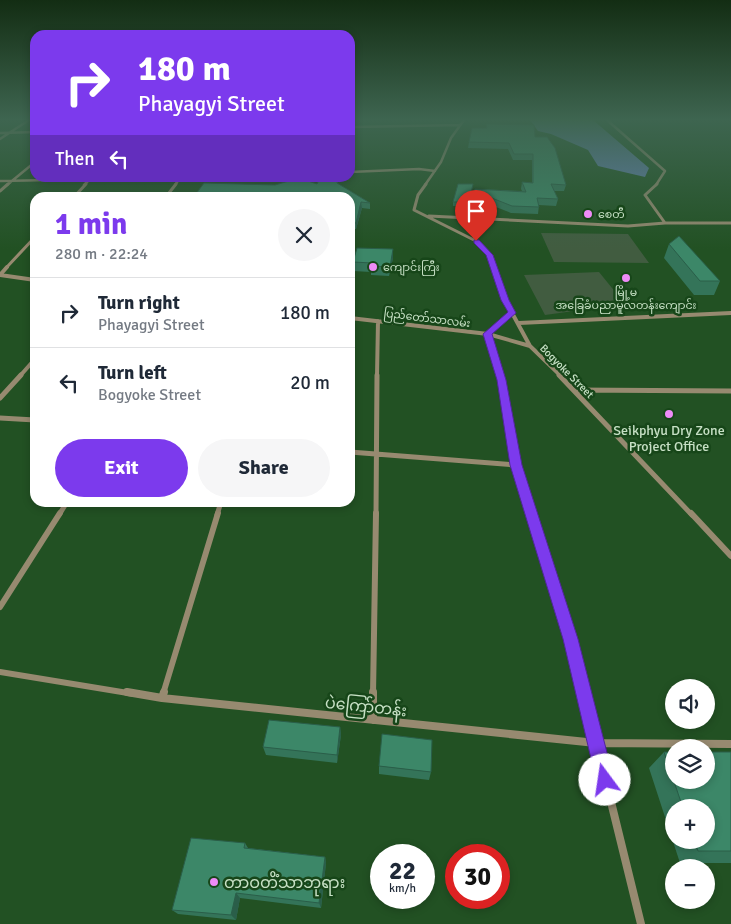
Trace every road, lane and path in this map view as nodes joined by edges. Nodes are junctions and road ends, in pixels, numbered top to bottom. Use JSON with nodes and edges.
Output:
{"nodes":[{"id":1,"x":440,"y":163,"type":"edge"},
{"id":2,"x":656,"y":163,"type":"edge"},
{"id":3,"x":30,"y":166,"type":"edge"},
{"id":4,"x":435,"y":171,"type":"junction"},
{"id":5,"x":355,"y":172,"type":"edge"},
{"id":6,"x":30,"y":180,"type":"edge"},
{"id":7,"x":0,"y":181,"type":"edge"},
{"id":8,"x":13,"y":181,"type":"junction"},
{"id":9,"x":87,"y":182,"type":"edge"},
{"id":10,"x":0,"y":191,"type":"edge"},
{"id":11,"x":78,"y":192,"type":"edge"},
{"id":12,"x":426,"y":216,"type":"junction"},
{"id":13,"x":665,"y":222,"type":"junction"},
{"id":14,"x":731,"y":222,"type":"edge"},
{"id":15,"x":30,"y":242,"type":"edge"},
{"id":16,"x":0,"y":275,"type":"edge"},
{"id":17,"x":30,"y":279,"type":"edge"},
{"id":18,"x":512,"y":313,"type":"junction"},
{"id":19,"x":731,"y":313,"type":"edge"},
{"id":20,"x":355,"y":319,"type":"edge"},
{"id":21,"x":378,"y":321,"type":"junction"},
{"id":22,"x":518,"y":323,"type":"junction"},
{"id":23,"x":488,"y":334,"type":"junction"},
{"id":24,"x":530,"y":346,"type":"junction"},
{"id":25,"x":30,"y":364,"type":"edge"},
{"id":26,"x":575,"y":390,"type":"junction"},
{"id":27,"x":731,"y":391,"type":"edge"},
{"id":28,"x":0,"y":398,"type":"edge"},
{"id":29,"x":0,"y":418,"type":"edge"},
{"id":30,"x":30,"y":420,"type":"edge"},
{"id":31,"x":355,"y":452,"type":"edge"},
{"id":32,"x":377,"y":454,"type":"junction"},
{"id":33,"x":516,"y":465,"type":"junction"},
{"id":34,"x":64,"y":507,"type":"edge"},
{"id":35,"x":219,"y":507,"type":"edge"},
{"id":36,"x":731,"y":556,"type":"edge"},
{"id":37,"x":0,"y":607,"type":"edge"},
{"id":38,"x":0,"y":672,"type":"edge"},
{"id":39,"x":162,"y":698,"type":"junction"},
{"id":40,"x":373,"y":720,"type":"junction"},
{"id":41,"x":596,"y":744,"type":"junction"},
{"id":42,"x":731,"y":744,"type":"edge"},
{"id":43,"x":641,"y":924,"type":"edge"}],
"edges":[{"from":1,"to":4,"type":"street"},
{"from":2,"to":13,"type":"street"},
{"from":3,"to":8,"type":"street"},
{"from":4,"to":5,"type":"street"},
{"from":4,"to":12,"type":"street"},
{"from":6,"to":8,"type":"street"},
{"from":7,"to":8,"type":"street"},
{"from":8,"to":10,"type":"street"},
{"from":9,"to":11,"type":"street"},
{"from":12,"to":13,"type":"street"},
{"from":12,"to":18,"type":"street","name":"Bogyoke Street"},
{"from":13,"to":14,"type":"street"},
{"from":15,"to":16,"type":"street"},
{"from":16,"to":17,"type":"street"},
{"from":18,"to":22,"type":"street","name":"Bogyoke Street"},
{"from":18,"to":23,"type":"street"},
{"from":19,"to":22,"type":"street"},
{"from":20,"to":21,"type":"street","name":"ပြည်တော်သာလမ်း"},
{"from":21,"to":23,"type":"street","name":"ပြည်တော်သာလမ်း"},
{"from":21,"to":32,"type":"street"},
{"from":22,"to":24,"type":"street","name":"Bogyoke Street"},
{"from":23,"to":24,"type":"street","name":"ပြည်တော်သာလမ်း"},
{"from":23,"to":33,"type":"street"},
{"from":24,"to":26,"type":"street","name":"Bogyoke Street"},
{"from":25,"to":28,"type":"street"},
{"from":26,"to":27,"type":"street"},
{"from":26,"to":36,"type":"street","name":"Bogyoke Street"},
{"from":29,"to":30,"type":"street"},
{"from":31,"to":32,"type":"street"},
{"from":32,"to":33,"type":"street"},
{"from":32,"to":40,"type":"street"},
{"from":33,"to":41,"type":"street"},
{"from":34,"to":37,"type":"street"},
{"from":35,"to":39,"type":"street"},
{"from":38,"to":39,"type":"street","name":"ပဲကြော်တန်း"},
{"from":39,"to":40,"type":"street","name":"ပဲကြော်တန်း"},
{"from":40,"to":41,"type":"street","name":"ပဲကြော်တန်း"},
{"from":41,"to":42,"type":"street","name":"ပဲကြော်တန်း"},
{"from":41,"to":43,"type":"street"}]}
